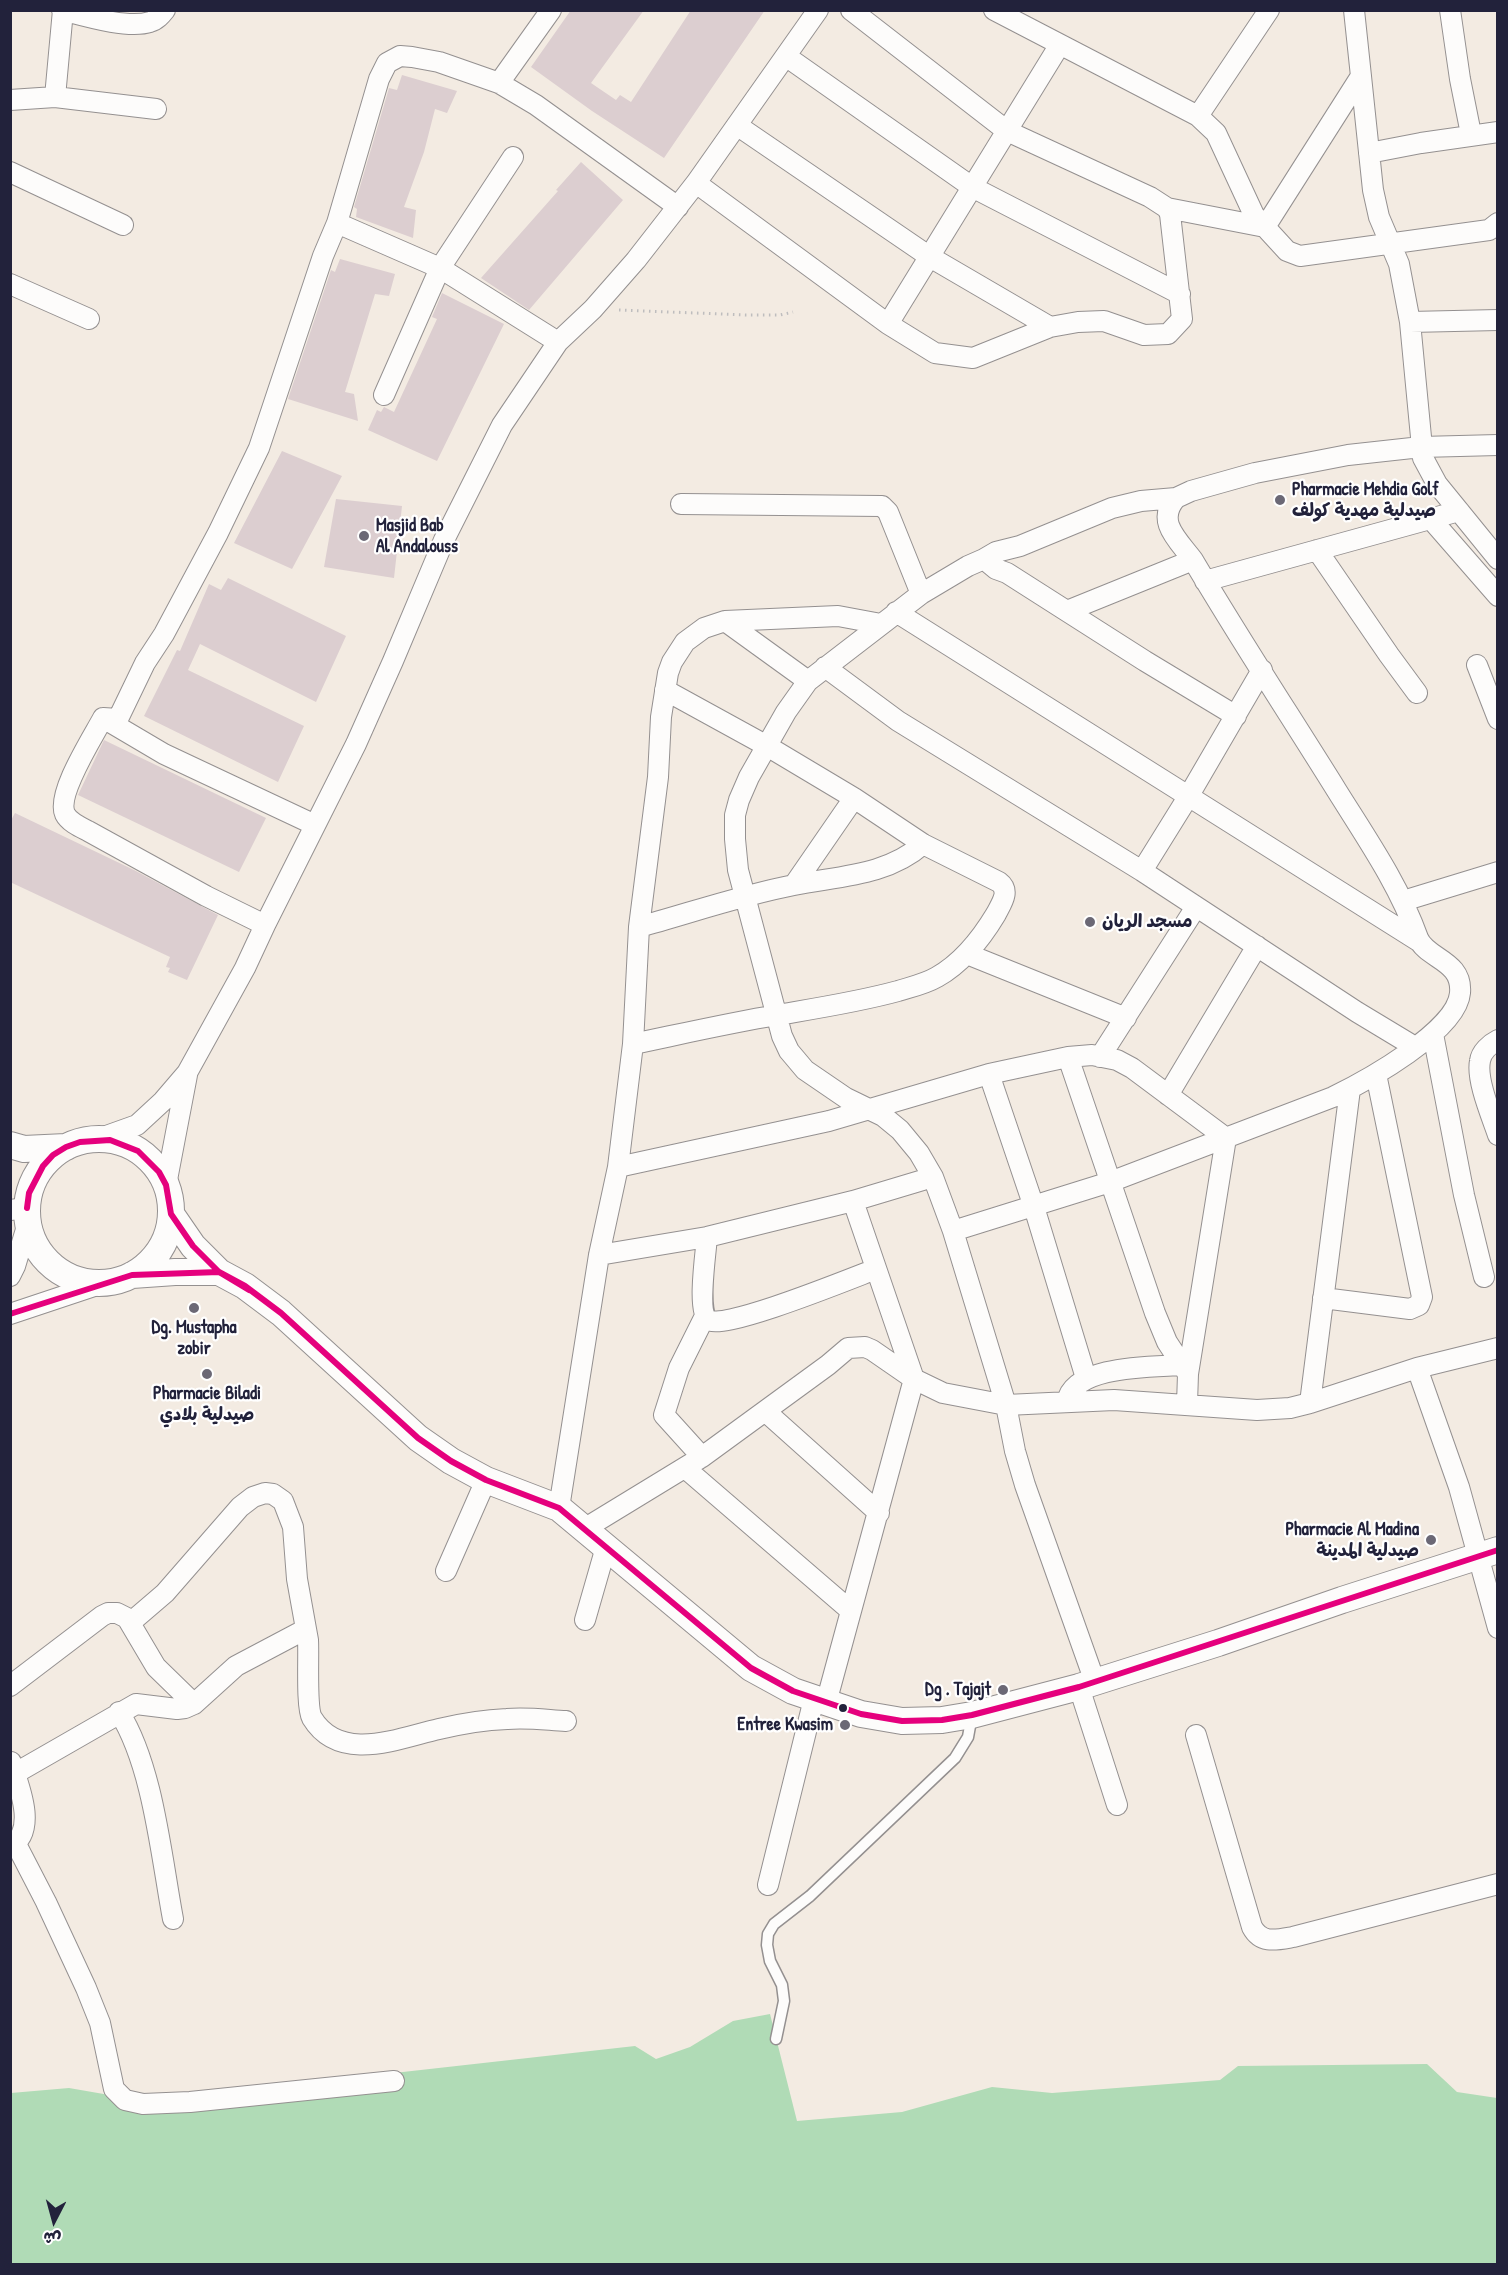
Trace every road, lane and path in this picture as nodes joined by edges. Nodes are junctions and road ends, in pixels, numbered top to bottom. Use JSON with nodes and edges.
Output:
{"nodes":[{"id":1,"x":165,"y":10,"type":"edge"},
{"id":2,"x":551,"y":10,"type":"edge"},
{"id":3,"x":818,"y":10,"type":"edge"},
{"id":4,"x":851,"y":10,"type":"edge"},
{"id":5,"x":994,"y":10,"type":"edge"},
{"id":6,"x":1269,"y":10,"type":"edge"},
{"id":7,"x":1354,"y":10,"type":"edge"},
{"id":8,"x":1450,"y":10,"type":"edge"},
{"id":9,"x":63,"y":11,"type":"edge"},
{"id":10,"x":1059,"y":46,"type":"junction"},
{"id":11,"x":787,"y":57,"type":"junction"},
{"id":12,"x":1361,"y":76,"type":"junction"},
{"id":13,"x":499,"y":83,"type":"junction"},
{"id":14,"x":56,"y":97,"type":"junction"},
{"id":15,"x":10,"y":100,"type":"edge"},
{"id":16,"x":156,"y":109,"type":"dead end"},
{"id":17,"x":1198,"y":116,"type":"junction"},
{"id":18,"x":738,"y":126,"type":"junction"},
{"id":19,"x":1007,"y":131,"type":"junction"},
{"id":20,"x":1497,"y":132,"type":"edge"},
{"id":21,"x":1471,"y":135,"type":"junction"},
{"id":22,"x":1369,"y":153,"type":"junction"},
{"id":23,"x":513,"y":157,"type":"dead end"},
{"id":24,"x":10,"y":172,"type":"edge"},
{"id":25,"x":696,"y":183,"type":"junction"},
{"id":26,"x":972,"y":187,"type":"junction"},
{"id":27,"x":678,"y":207,"type":"junction"},
{"id":28,"x":1167,"y":207,"type":"junction"},
{"id":29,"x":337,"y":223,"type":"junction"},
{"id":30,"x":1497,"y":223,"type":"edge"},
{"id":31,"x":123,"y":225,"type":"dead end"},
{"id":32,"x":1265,"y":228,"type":"junction"},
{"id":33,"x":1390,"y":245,"type":"junction"},
{"id":34,"x":930,"y":257,"type":"junction"},
{"id":35,"x":440,"y":268,"type":"junction"},
{"id":36,"x":10,"y":284,"type":"edge"},
{"id":37,"x":1180,"y":294,"type":"junction"},
{"id":38,"x":593,"y":309,"type":"junction"},
{"id":39,"x":793,"y":312,"type":"dead end"},
{"id":40,"x":89,"y":319,"type":"dead end"},
{"id":41,"x":1497,"y":320,"type":"edge"},
{"id":42,"x":1410,"y":322,"type":"junction"},
{"id":43,"x":888,"y":324,"type":"junction"},
{"id":44,"x":1050,"y":327,"type":"junction"},
{"id":45,"x":558,"y":342,"type":"junction"},
{"id":46,"x":384,"y":395,"type":"dead end"},
{"id":47,"x":1497,"y":445,"type":"edge"},
{"id":48,"x":1421,"y":447,"type":"junction"},
{"id":49,"x":1176,"y":498,"type":"junction"},
{"id":50,"x":681,"y":504,"type":"dead end"},
{"id":51,"x":1459,"y":511,"type":"junction"},
{"id":52,"x":1430,"y":518,"type":"junction"},
{"id":53,"x":1317,"y":550,"type":"junction"},
{"id":54,"x":984,"y":559,"type":"junction"},
{"id":55,"x":1497,"y":559,"type":"edge"},
{"id":56,"x":1193,"y":560,"type":"junction"},
{"id":57,"x":1205,"y":581,"type":"junction"},
{"id":58,"x":921,"y":594,"type":"junction"},
{"id":59,"x":1497,"y":596,"type":"edge"},
{"id":60,"x":1067,"y":611,"type":"junction"},
{"id":61,"x":888,"y":618,"type":"junction"},
{"id":62,"x":725,"y":621,"type":"junction"},
{"id":63,"x":1477,"y":665,"type":"dead end"},
{"id":64,"x":825,"y":667,"type":"junction"},
{"id":65,"x":1262,"y":670,"type":"junction"},
{"id":66,"x":808,"y":681,"type":"junction"},
{"id":67,"x":665,"y":690,"type":"junction"},
{"id":68,"x":1417,"y":693,"type":"dead end"},
{"id":69,"x":1236,"y":716,"type":"junction"},
{"id":70,"x":104,"y":718,"type":"junction"},
{"id":71,"x":1497,"y":719,"type":"edge"},
{"id":72,"x":767,"y":746,"type":"junction"},
{"id":73,"x":854,"y":798,"type":"junction"},
{"id":74,"x":1188,"y":798,"type":"junction"},
{"id":75,"x":315,"y":825,"type":"junction"},
{"id":76,"x":923,"y":844,"type":"junction"},
{"id":77,"x":1142,"y":871,"type":"junction"},
{"id":78,"x":1497,"y":872,"type":"edge"},
{"id":79,"x":794,"y":885,"type":"junction"},
{"id":80,"x":745,"y":898,"type":"junction"},
{"id":81,"x":1403,"y":901,"type":"junction"},
{"id":82,"x":1196,"y":907,"type":"junction"},
{"id":83,"x":265,"y":925,"type":"junction"},
{"id":84,"x":639,"y":927,"type":"junction"},
{"id":85,"x":1420,"y":942,"type":"junction"},
{"id":86,"x":1257,"y":946,"type":"junction"},
{"id":87,"x":967,"y":954,"type":"junction"},
{"id":88,"x":776,"y":1015,"type":"junction"},
{"id":89,"x":1126,"y":1018,"type":"junction"},
{"id":90,"x":1433,"y":1034,"type":"junction"},
{"id":91,"x":1497,"y":1040,"type":"edge"},
{"id":92,"x":633,"y":1044,"type":"junction"},
{"id":93,"x":1415,"y":1047,"type":"junction"},
{"id":94,"x":1068,"y":1057,"type":"junction"},
{"id":95,"x":1100,"y":1057,"type":"junction"},
{"id":96,"x":187,"y":1073,"type":"junction"},
{"id":97,"x":989,"y":1074,"type":"junction"},
{"id":98,"x":1376,"y":1074,"type":"junction"},
{"id":99,"x":1350,"y":1089,"type":"junction"},
{"id":100,"x":1168,"y":1095,"type":"junction"},
{"id":101,"x":867,"y":1110,"type":"junction"},
{"id":102,"x":1497,"y":1136,"type":"edge"},
{"id":103,"x":1226,"y":1138,"type":"junction"},
{"id":104,"x":95,"y":1140,"type":"junction"},
{"id":105,"x":10,"y":1145,"type":"edge"},
{"id":106,"x":66,"y":1148,"type":"junction"},
{"id":107,"x":618,"y":1167,"type":"junction"},
{"id":108,"x":933,"y":1177,"type":"junction"},
{"id":109,"x":1110,"y":1182,"type":"junction"},
{"id":110,"x":166,"y":1185,"type":"junction"},
{"id":111,"x":853,"y":1201,"type":"junction"},
{"id":112,"x":21,"y":1206,"type":"edge"},
{"id":113,"x":1034,"y":1207,"type":"junction"},
{"id":114,"x":171,"y":1214,"type":"junction"},
{"id":115,"x":953,"y":1231,"type":"junction"},
{"id":116,"x":707,"y":1237,"type":"junction"},
{"id":117,"x":599,"y":1255,"type":"junction"},
{"id":118,"x":876,"y":1269,"type":"junction"},
{"id":119,"x":219,"y":1272,"type":"junction"},
{"id":120,"x":132,"y":1275,"type":"junction"},
{"id":121,"x":10,"y":1276,"type":"edge"},
{"id":122,"x":1485,"y":1277,"type":"dead end"},
{"id":123,"x":103,"y":1283,"type":"junction"},
{"id":124,"x":1323,"y":1298,"type":"junction"},
{"id":125,"x":10,"y":1314,"type":"edge"},
{"id":126,"x":705,"y":1316,"type":"junction"},
{"id":127,"x":1497,"y":1348,"type":"edge"},
{"id":128,"x":1417,"y":1368,"type":"junction"},
{"id":129,"x":1185,"y":1369,"type":"junction"},
{"id":130,"x":1086,"y":1378,"type":"junction"},
{"id":131,"x":914,"y":1379,"type":"junction"},
{"id":132,"x":1067,"y":1402,"type":"junction"},
{"id":133,"x":1310,"y":1403,"type":"junction"},
{"id":134,"x":1186,"y":1404,"type":"junction"},
{"id":135,"x":1006,"y":1405,"type":"junction"},
{"id":136,"x":765,"y":1411,"type":"junction"},
{"id":137,"x":702,"y":1457,"type":"junction"},
{"id":138,"x":685,"y":1468,"type":"junction"},
{"id":139,"x":486,"y":1480,"type":"junction"},
{"id":140,"x":559,"y":1508,"type":"junction"},
{"id":141,"x":879,"y":1514,"type":"junction"},
{"id":142,"x":584,"y":1528,"type":"junction"},
{"id":143,"x":606,"y":1547,"type":"junction"},
{"id":144,"x":1487,"y":1553,"type":"edge"},
{"id":145,"x":446,"y":1571,"type":"dead end"},
{"id":146,"x":850,"y":1611,"type":"junction"},
{"id":147,"x":585,"y":1620,"type":"dead end"},
{"id":148,"x":130,"y":1623,"type":"junction"},
{"id":149,"x":1497,"y":1628,"type":"edge"},
{"id":150,"x":306,"y":1629,"type":"junction"},
{"id":151,"x":1087,"y":1684,"type":"junction"},
{"id":152,"x":10,"y":1686,"type":"edge"},
{"id":153,"x":820,"y":1701,"type":"junction"},
{"id":154,"x":194,"y":1704,"type":"junction"},
{"id":155,"x":119,"y":1712,"type":"junction"},
{"id":156,"x":972,"y":1715,"type":"junction"},
{"id":157,"x":566,"y":1721,"type":"dead end"},
{"id":158,"x":1196,"y":1735,"type":"dead end"},
{"id":159,"x":12,"y":1767,"type":"edge"},
{"id":160,"x":1117,"y":1805,"type":"dead end"},
{"id":161,"x":13,"y":1846,"type":"edge"},
{"id":162,"x":1497,"y":1884,"type":"edge"},
{"id":163,"x":768,"y":1886,"type":"dead end"},
{"id":164,"x":173,"y":1919,"type":"dead end"},
{"id":165,"x":776,"y":2040,"type":"dead end"},
{"id":166,"x":394,"y":2081,"type":"dead end"}],
"edges":[{"from":1,"to":9,"type":"street"},
{"from":2,"to":13,"type":"street"},
{"from":3,"to":11,"type":"street"},
{"from":4,"to":19,"type":"street"},
{"from":5,"to":10,"type":"street"},
{"from":6,"to":17,"type":"street"},
{"from":7,"to":12,"type":"street"},
{"from":8,"to":21,"type":"street"},
{"from":9,"to":14,"type":"street"},
{"from":10,"to":17,"type":"street"},
{"from":10,"to":19,"type":"street"},
{"from":11,"to":18,"type":"street"},
{"from":11,"to":26,"type":"street"},
{"from":12,"to":22,"type":"street"},
{"from":12,"to":32,"type":"street"},
{"from":13,"to":27,"type":"street"},
{"from":13,"to":29,"type":"street"},
{"from":14,"to":15,"type":"street"},
{"from":14,"to":16,"type":"street"},
{"from":17,"to":32,"type":"street"},
{"from":18,"to":25,"type":"street"},
{"from":18,"to":34,"type":"street"},
{"from":19,"to":26,"type":"street"},
{"from":19,"to":28,"type":"street"},
{"from":20,"to":21,"type":"street"},
{"from":21,"to":22,"type":"street"},
{"from":22,"to":33,"type":"street"},
{"from":23,"to":35,"type":"street"},
{"from":24,"to":31,"type":"street"},
{"from":25,"to":27,"type":"street"},
{"from":25,"to":43,"type":"street"},
{"from":26,"to":34,"type":"street"},
{"from":26,"to":37,"type":"street"},
{"from":27,"to":38,"type":"street"},
{"from":28,"to":32,"type":"street"},
{"from":28,"to":37,"type":"street"},
{"from":29,"to":35,"type":"street"},
{"from":29,"to":70,"type":"street"},
{"from":30,"to":33,"type":"street"},
{"from":32,"to":33,"type":"street"},
{"from":33,"to":42,"type":"street"},
{"from":34,"to":43,"type":"street"},
{"from":34,"to":44,"type":"street"},
{"from":35,"to":45,"type":"street"},
{"from":35,"to":46,"type":"street"},
{"from":36,"to":40,"type":"street"},
{"from":37,"to":44,"type":"street"},
{"from":38,"to":39,"type":"path"},
{"from":38,"to":45,"type":"street"},
{"from":41,"to":42,"type":"street"},
{"from":42,"to":48,"type":"street"},
{"from":43,"to":44,"type":"street"},
{"from":45,"to":75,"type":"street"},
{"from":47,"to":48,"type":"street"},
{"from":48,"to":49,"type":"street"},
{"from":48,"to":51,"type":"street"},
{"from":49,"to":54,"type":"street"},
{"from":49,"to":56,"type":"street"},
{"from":50,"to":58,"type":"street"},
{"from":51,"to":52,"type":"street"},
{"from":51,"to":55,"type":"street"},
{"from":52,"to":53,"type":"street"},
{"from":52,"to":59,"type":"street"},
{"from":53,"to":57,"type":"street"},
{"from":53,"to":68,"type":"street"},
{"from":54,"to":58,"type":"street"},
{"from":54,"to":60,"type":"street"},
{"from":56,"to":57,"type":"street"},
{"from":56,"to":60,"type":"street"},
{"from":57,"to":65,"type":"street"},
{"from":58,"to":61,"type":"street"},
{"from":60,"to":69,"type":"street"},
{"from":61,"to":62,"type":"street"},
{"from":61,"to":64,"type":"street"},
{"from":61,"to":74,"type":"street"},
{"from":62,"to":66,"type":"street"},
{"from":62,"to":67,"type":"street"},
{"from":63,"to":71,"type":"street"},
{"from":64,"to":66,"type":"street"},
{"from":64,"to":77,"type":"street"},
{"from":65,"to":69,"type":"street"},
{"from":65,"to":81,"type":"street"},
{"from":66,"to":72,"type":"street"},
{"from":67,"to":72,"type":"street"},
{"from":67,"to":84,"type":"street"},
{"from":69,"to":74,"type":"street"},
{"from":70,"to":75,"type":"street"},
{"from":70,"to":83,"type":"street"},
{"from":72,"to":73,"type":"street"},
{"from":72,"to":80,"type":"street"},
{"from":73,"to":76,"type":"street"},
{"from":73,"to":79,"type":"street"},
{"from":74,"to":77,"type":"street"},
{"from":74,"to":85,"type":"street"},
{"from":75,"to":83,"type":"street"},
{"from":76,"to":79,"type":"street"},
{"from":76,"to":87,"type":"street"},
{"from":77,"to":82,"type":"street"},
{"from":78,"to":81,"type":"street"},
{"from":79,"to":80,"type":"street"},
{"from":80,"to":84,"type":"street"},
{"from":80,"to":88,"type":"street"},
{"from":81,"to":85,"type":"street"},
{"from":82,"to":86,"type":"street"},
{"from":82,"to":89,"type":"street"},
{"from":83,"to":96,"type":"street"},
{"from":84,"to":92,"type":"street"},
{"from":85,"to":90,"type":"street"},
{"from":86,"to":93,"type":"street"},
{"from":86,"to":100,"type":"street"},
{"from":87,"to":88,"type":"street"},
{"from":87,"to":89,"type":"street"},
{"from":88,"to":92,"type":"street"},
{"from":88,"to":101,"type":"street"},
{"from":89,"to":95,"type":"street"},
{"from":90,"to":93,"type":"street"},
{"from":90,"to":122,"type":"street"},
{"from":91,"to":102,"type":"street"},
{"from":92,"to":107,"type":"street"},
{"from":93,"to":98,"type":"street"},
{"from":94,"to":95,"type":"street"},
{"from":94,"to":97,"type":"street"},
{"from":94,"to":109,"type":"street"},
{"from":95,"to":100,"type":"street"},
{"from":96,"to":104,"type":"street"},
{"from":96,"to":110,"type":"street"},
{"from":97,"to":101,"type":"street"},
{"from":97,"to":113,"type":"street"},
{"from":98,"to":99,"type":"street"},
{"from":98,"to":124,"type":"street"},
{"from":99,"to":103,"type":"street"},
{"from":99,"to":124,"type":"street"},
{"from":100,"to":103,"type":"street"},
{"from":101,"to":107,"type":"street"},
{"from":101,"to":108,"type":"street"},
{"from":103,"to":109,"type":"street"},
{"from":103,"to":129,"type":"street"},
{"from":104,"to":106,"type":"street"},
{"from":104,"to":110,"type":"street"},
{"from":105,"to":106,"type":"street"},
{"from":106,"to":112,"type":"street"},
{"from":107,"to":117,"type":"street"},
{"from":108,"to":111,"type":"street"},
{"from":108,"to":115,"type":"street"},
{"from":109,"to":113,"type":"street"},
{"from":109,"to":129,"type":"street"},
{"from":110,"to":114,"type":"street"},
{"from":111,"to":116,"type":"street"},
{"from":111,"to":118,"type":"street"},
{"from":112,"to":121,"type":"street"},
{"from":112,"to":123,"type":"street"},
{"from":113,"to":115,"type":"street"},
{"from":113,"to":130,"type":"street"},
{"from":114,"to":119,"type":"street"},
{"from":114,"to":120,"type":"street"},
{"from":115,"to":135,"type":"street"},
{"from":116,"to":117,"type":"street"},
{"from":116,"to":126,"type":"street"},
{"from":117,"to":140,"type":"street"},
{"from":118,"to":126,"type":"street"},
{"from":118,"to":131,"type":"street"},
{"from":119,"to":120,"type":"street"},
{"from":119,"to":139,"type":"street"},
{"from":120,"to":123,"type":"street"},
{"from":123,"to":125,"type":"street"},
{"from":124,"to":133,"type":"street"},
{"from":126,"to":137,"type":"street"},
{"from":127,"to":128,"type":"street"},
{"from":128,"to":133,"type":"street"},
{"from":128,"to":144,"type":"street"},
{"from":129,"to":130,"type":"street"},
{"from":129,"to":134,"type":"street"},
{"from":130,"to":132,"type":"street"},
{"from":131,"to":135,"type":"street"},
{"from":131,"to":136,"type":"street"},
{"from":131,"to":141,"type":"street"},
{"from":132,"to":134,"type":"street"},
{"from":132,"to":135,"type":"street"},
{"from":133,"to":134,"type":"street"},
{"from":135,"to":151,"type":"street"},
{"from":136,"to":137,"type":"street"},
{"from":136,"to":141,"type":"street"},
{"from":137,"to":138,"type":"street"},
{"from":138,"to":142,"type":"street"},
{"from":138,"to":146,"type":"street"},
{"from":139,"to":140,"type":"street"},
{"from":139,"to":145,"type":"street"},
{"from":140,"to":142,"type":"street"},
{"from":141,"to":146,"type":"street"},
{"from":142,"to":143,"type":"street"},
{"from":143,"to":147,"type":"street"},
{"from":143,"to":153,"type":"street"},
{"from":144,"to":149,"type":"street"},
{"from":144,"to":151,"type":"street"},
{"from":146,"to":153,"type":"street"},
{"from":148,"to":150,"type":"street"},
{"from":148,"to":152,"type":"street"},
{"from":148,"to":154,"type":"street"},
{"from":150,"to":154,"type":"street"},
{"from":150,"to":157,"type":"street"},
{"from":151,"to":156,"type":"street"},
{"from":151,"to":160,"type":"street"},
{"from":153,"to":156,"type":"street"},
{"from":153,"to":163,"type":"street"},
{"from":154,"to":155,"type":"street"},
{"from":155,"to":159,"type":"street"},
{"from":155,"to":164,"type":"street"},
{"from":156,"to":165,"type":"lane"},
{"from":158,"to":162,"type":"street"},
{"from":159,"to":161,"type":"street"},
{"from":161,"to":166,"type":"street"}]}
